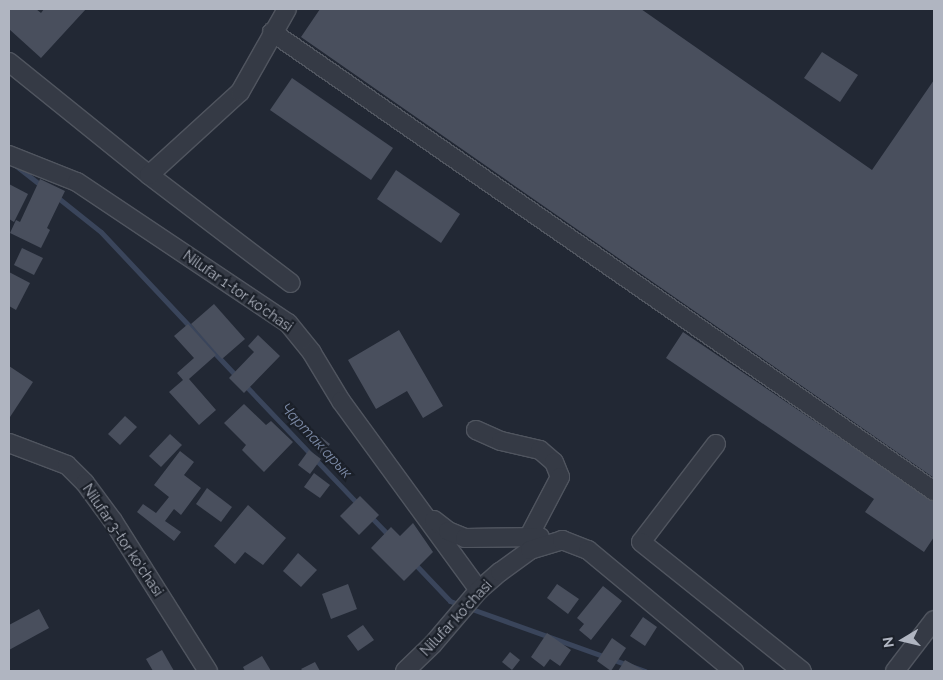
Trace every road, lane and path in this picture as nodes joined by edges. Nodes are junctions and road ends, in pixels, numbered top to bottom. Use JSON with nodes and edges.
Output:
{"nodes":[{"id":1,"x":287,"y":9,"type":"edge"},
{"id":2,"x":272,"y":32,"type":"junction"},
{"id":3,"x":9,"y":62,"type":"edge"},
{"id":4,"x":9,"y":155,"type":"edge"},
{"id":5,"x":149,"y":175,"type":"junction"},
{"id":6,"x":291,"y":283,"type":"dead end"},
{"id":7,"x":476,"y":430,"type":"dead end"},
{"id":8,"x":9,"y":443,"type":"edge"},
{"id":9,"x":716,"y":444,"type":"dead end"},
{"id":10,"x":934,"y":491,"type":"edge"},
{"id":11,"x":415,"y":503,"type":"junction"},
{"id":12,"x":529,"y":536,"type":"junction"},
{"id":13,"x":562,"y":540,"type":"junction"},
{"id":14,"x":480,"y":590,"type":"junction"},
{"id":15,"x":934,"y":620,"type":"edge"},
{"id":16,"x":208,"y":671,"type":"edge"},
{"id":17,"x":406,"y":671,"type":"edge"},
{"id":18,"x":734,"y":671,"type":"edge"},
{"id":19,"x":802,"y":671,"type":"edge"},
{"id":20,"x":895,"y":671,"type":"edge"}],
"edges":[{"from":1,"to":2,"type":"street"},
{"from":2,"to":5,"type":"street"},
{"from":2,"to":10,"type":"street"},
{"from":3,"to":5,"type":"street"},
{"from":4,"to":11,"type":"street","name":"Nilufar 1-tor ko'chasi"},
{"from":5,"to":6,"type":"street"},
{"from":7,"to":12,"type":"street"},
{"from":8,"to":16,"type":"street","name":"Nilufar 3-tor ko'chasi"},
{"from":9,"to":19,"type":"street"},
{"from":11,"to":12,"type":"street"},
{"from":11,"to":14,"type":"street","name":"Nilufar 1-tor ko'chasi"},
{"from":12,"to":13,"type":"street"},
{"from":13,"to":14,"type":"street","name":"Nilufar ko'chasi"},
{"from":13,"to":18,"type":"street"},
{"from":14,"to":17,"type":"street","name":"Nilufar ko'chasi"},
{"from":15,"to":20,"type":"street"}]}
